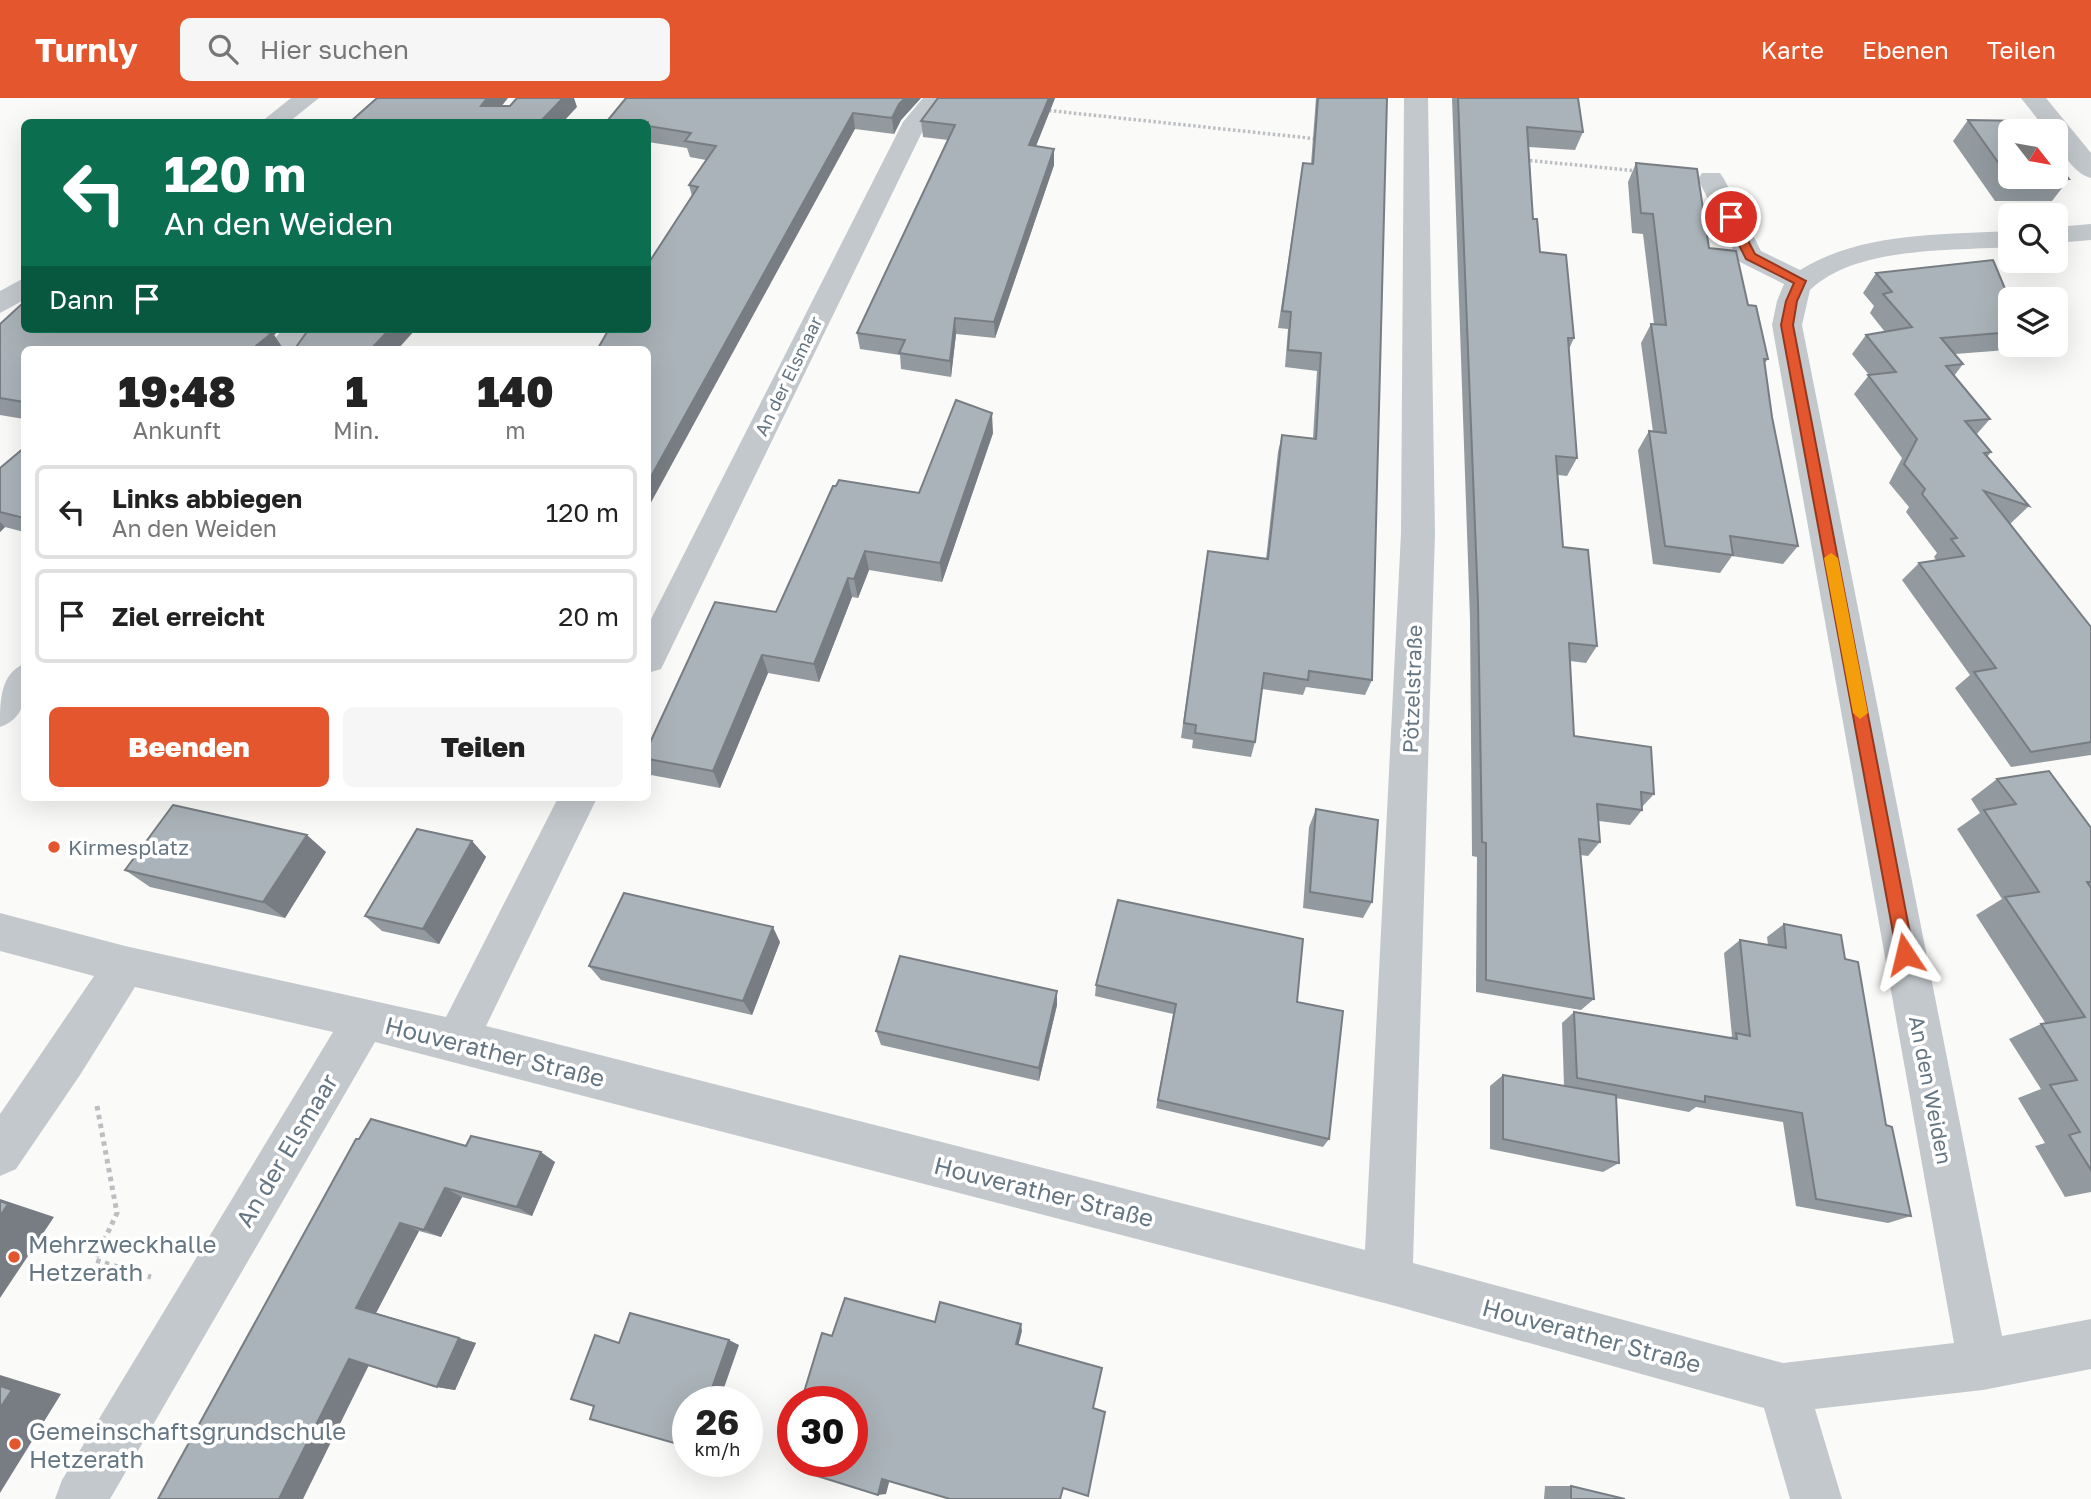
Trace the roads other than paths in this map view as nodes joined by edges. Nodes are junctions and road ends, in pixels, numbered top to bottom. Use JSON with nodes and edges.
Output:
{"nodes":[{"id":1,"x":307,"y":98,"type":"edge"},
{"id":2,"x":936,"y":98,"type":"edge"},
{"id":3,"x":1416,"y":98,"type":"edge"},
{"id":4,"x":2033,"y":98,"type":"edge"},
{"id":5,"x":277,"y":119,"type":"edge"},
{"id":6,"x":2091,"y":170,"type":"edge"},
{"id":7,"x":1711,"y":179,"type":"road end"},
{"id":8,"x":2091,"y":232,"type":"edge"},
{"id":9,"x":2068,"y":234,"type":"edge"},
{"id":10,"x":1998,"y":240,"type":"edge"},
{"id":11,"x":1800,"y":281,"type":"junction"},
{"id":12,"x":21,"y":289,"type":"edge"},
{"id":13,"x":0,"y":304,"type":"edge"},
{"id":14,"x":296,"y":333,"type":"edge"},
{"id":15,"x":284,"y":346,"type":"edge"},
{"id":16,"x":651,"y":653,"type":"edge"},
{"id":17,"x":21,"y":683,"type":"edge"},
{"id":18,"x":0,"y":712,"type":"edge"},
{"id":19,"x":576,"y":801,"type":"edge"},
{"id":20,"x":0,"y":932,"type":"edge"},
{"id":21,"x":125,"y":965,"type":"junction"},
{"id":22,"x":364,"y":1020,"type":"junction"},
{"id":23,"x":457,"y":1040,"type":"junction"},
{"id":24,"x":0,"y":1153,"type":"edge"},
{"id":25,"x":1388,"y":1280,"type":"junction"},
{"id":26,"x":2091,"y":1344,"type":"edge"},
{"id":27,"x":1983,"y":1365,"type":"junction"},
{"id":28,"x":1783,"y":1388,"type":"junction"},
{"id":29,"x":81,"y":1499,"type":"edge"},
{"id":30,"x":1816,"y":1499,"type":"edge"}],
"edges":[{"from":1,"to":5,"type":"street"},
{"from":2,"to":16,"type":"street","name":"An der Elsmaar"},
{"from":3,"to":25,"type":"street","name":"Pötzelstraße"},
{"from":4,"to":6,"type":"street"},
{"from":7,"to":11,"type":"street"},
{"from":8,"to":9,"type":"street"},
{"from":10,"to":11,"type":"street"},
{"from":11,"to":27,"type":"street","name":"An den Weiden"},
{"from":12,"to":13,"type":"street"},
{"from":14,"to":15,"type":"street"},
{"from":17,"to":18,"type":"street"},
{"from":19,"to":23,"type":"street"},
{"from":20,"to":21,"type":"street","name":"Houverather Straße"},
{"from":21,"to":22,"type":"street","name":"Houverather Straße"},
{"from":21,"to":24,"type":"street"},
{"from":22,"to":23,"type":"street","name":"Houverather Straße"},
{"from":22,"to":29,"type":"street","name":"An der Elsmaar"},
{"from":23,"to":25,"type":"street","name":"Houverather Straße"},
{"from":25,"to":28,"type":"street","name":"Houverather Straße"},
{"from":26,"to":27,"type":"street","name":"Houverather Straße"},
{"from":27,"to":28,"type":"street","name":"Houverather Straße"},
{"from":28,"to":30,"type":"street"}]}
